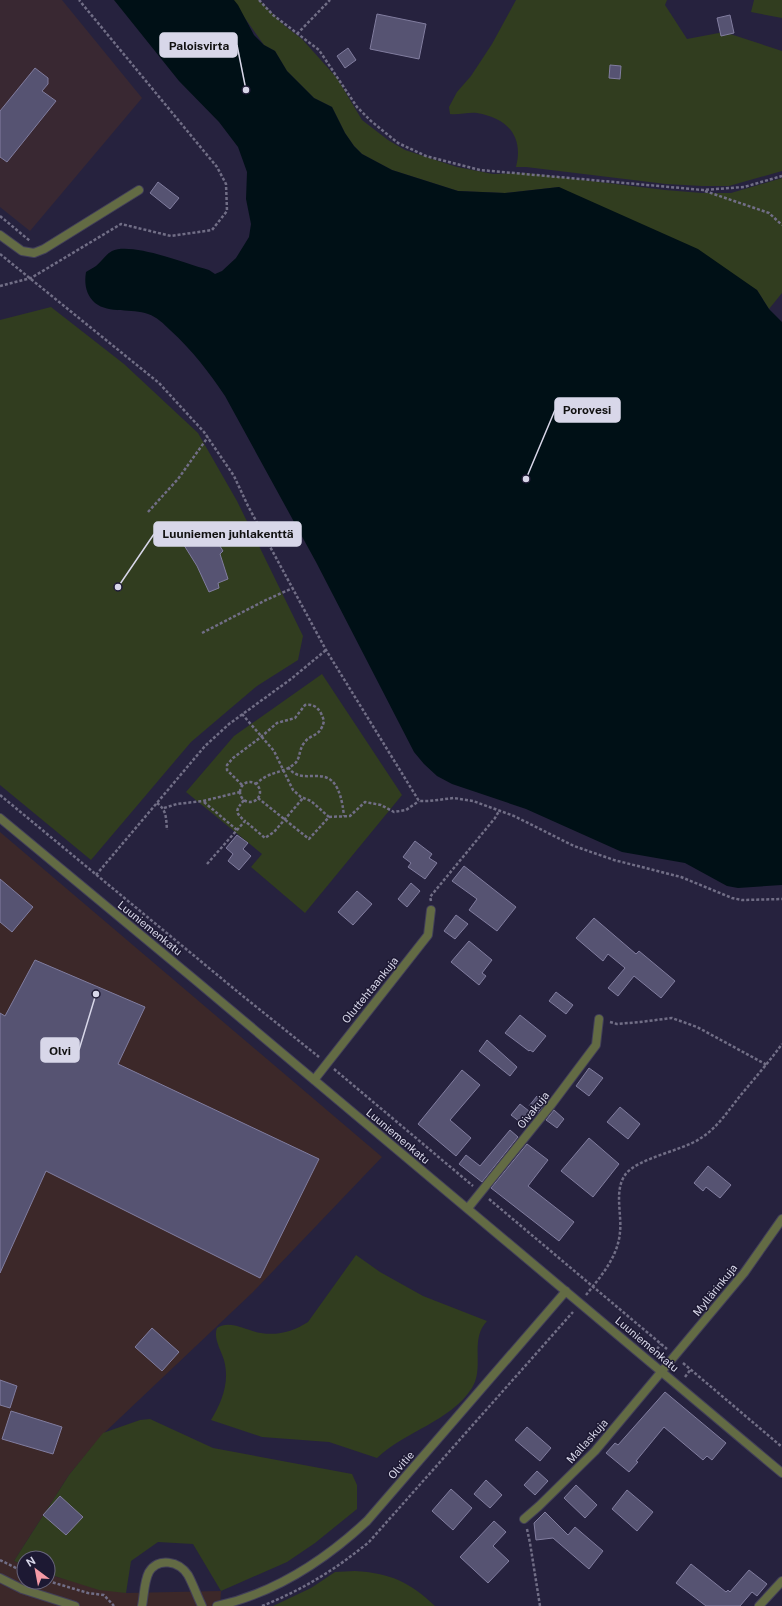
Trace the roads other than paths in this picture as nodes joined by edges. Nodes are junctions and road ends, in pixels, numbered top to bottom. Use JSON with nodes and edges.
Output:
{"nodes":[{"id":1,"x":139,"y":190,"type":"dead end"},
{"id":2,"x":0,"y":235,"type":"edge"},
{"id":3,"x":0,"y":818,"type":"edge"},
{"id":4,"x":431,"y":910,"type":"road end"},
{"id":5,"x":599,"y":1019,"type":"road end"},
{"id":6,"x":314,"y":1080,"type":"junction"},
{"id":7,"x":468,"y":1208,"type":"junction"},
{"id":8,"x":782,"y":1219,"type":"edge"},
{"id":9,"x":566,"y":1291,"type":"junction"},
{"id":10,"x":662,"y":1372,"type":"junction"},
{"id":11,"x":782,"y":1473,"type":"edge"},
{"id":12,"x":524,"y":1519,"type":"road end"},
{"id":13,"x":0,"y":1578,"type":"edge"},
{"id":14,"x":782,"y":1581,"type":"edge"},
{"id":15,"x":75,"y":1606,"type":"edge"},
{"id":16,"x":142,"y":1606,"type":"edge"},
{"id":17,"x":202,"y":1606,"type":"edge"},
{"id":18,"x":217,"y":1606,"type":"edge"},
{"id":19,"x":759,"y":1606,"type":"edge"}],
"edges":[{"from":1,"to":2,"type":"street"},
{"from":3,"to":6,"type":"street","name":"Luuniemenkatu"},
{"from":4,"to":6,"type":"street","name":"Oluttehtaankuja"},
{"from":5,"to":7,"type":"street","name":"Oivakuja"},
{"from":6,"to":7,"type":"street","name":"Luuniemenkatu"},
{"from":7,"to":9,"type":"street","name":"Luuniemenkatu"},
{"from":8,"to":10,"type":"street","name":"Myllärinkuja"},
{"from":9,"to":10,"type":"street","name":"Luuniemenkatu"},
{"from":9,"to":18,"type":"street","name":"Olvitie"},
{"from":10,"to":11,"type":"street","name":"Luuniemenkatu"},
{"from":10,"to":12,"type":"street","name":"Mallaskuja"},
{"from":13,"to":15,"type":"street"},
{"from":14,"to":19,"type":"street"},
{"from":16,"to":17,"type":"street"}]}
